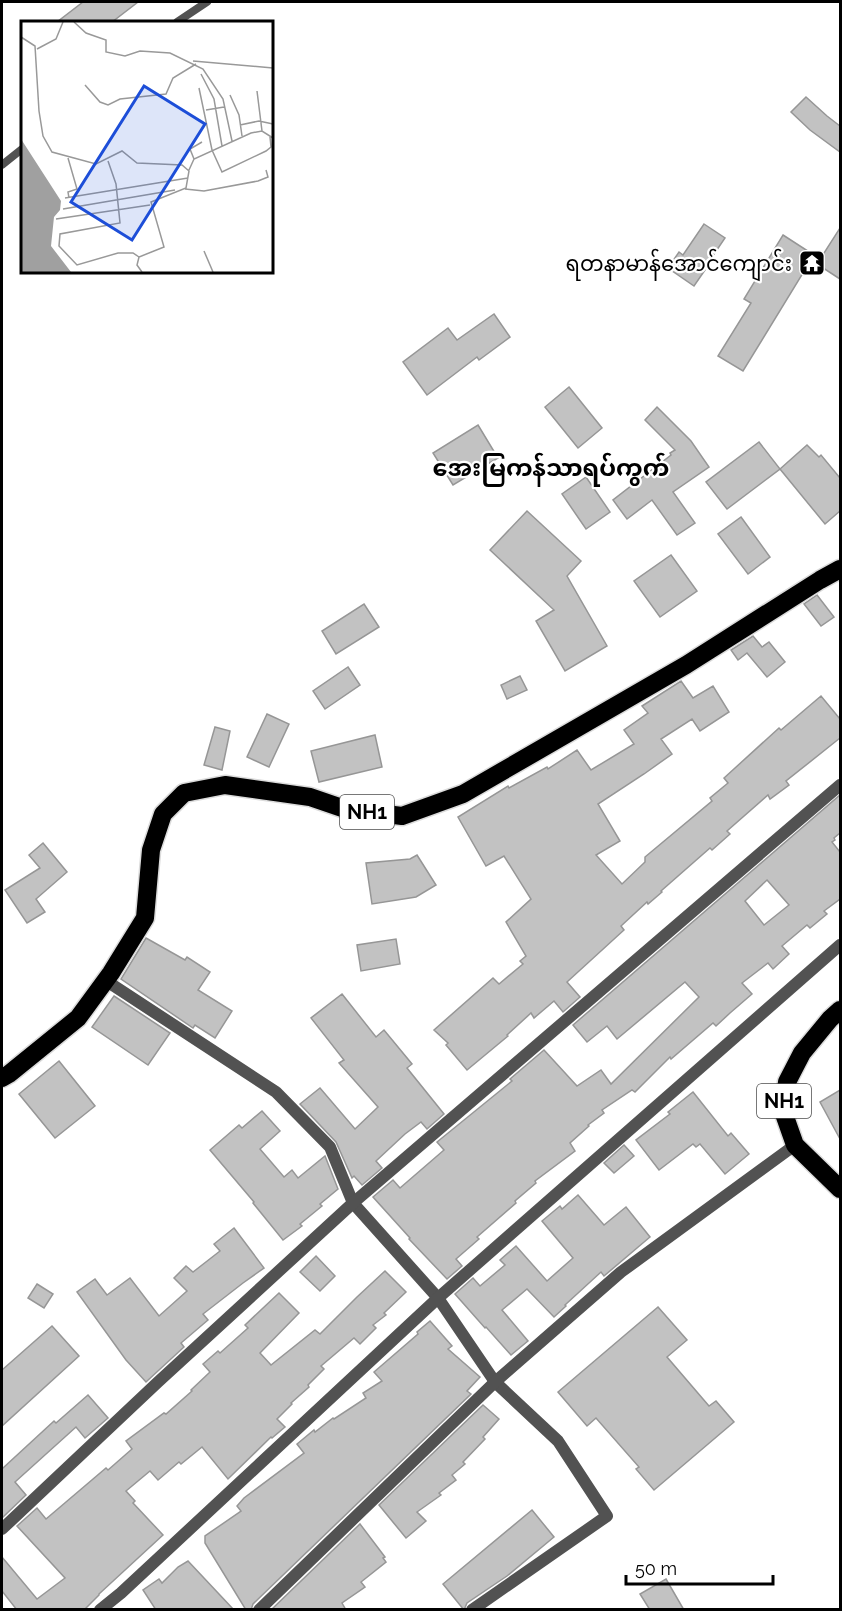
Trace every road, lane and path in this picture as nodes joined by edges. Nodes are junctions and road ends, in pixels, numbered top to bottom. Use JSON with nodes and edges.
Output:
{"nodes":[{"id":1,"x":207,"y":2,"type":"edge"},
{"id":2,"x":178,"y":21,"type":"edge"},
{"id":3,"x":21,"y":150,"type":"edge"},
{"id":4,"x":2,"y":165,"type":"edge"},
{"id":5,"x":840,"y":569,"type":"edge"},
{"id":6,"x":840,"y":785,"type":"edge"},
{"id":7,"x":840,"y":945,"type":"edge"},
{"id":8,"x":105,"y":980,"type":"junction"},
{"id":9,"x":840,"y":1010,"type":"edge"},
{"id":10,"x":2,"y":1078,"type":"edge"},
{"id":11,"x":795,"y":1145,"type":"junction"},
{"id":12,"x":840,"y":1189,"type":"edge"},
{"id":13,"x":353,"y":1203,"type":"junction"},
{"id":14,"x":438,"y":1298,"type":"junction"},
{"id":15,"x":495,"y":1382,"type":"junction"},
{"id":16,"x":2,"y":1529,"type":"edge"},
{"id":17,"x":100,"y":1610,"type":"edge"},
{"id":18,"x":259,"y":1610,"type":"edge"},
{"id":19,"x":472,"y":1610,"type":"edge"}],
"edges":[{"from":1,"to":2,"type":"lane"},
{"from":3,"to":4,"type":"lane"},
{"from":5,"to":8,"type":"highway","number":"NH1"},
{"from":6,"to":13,"type":"street"},
{"from":7,"to":14,"type":"street"},
{"from":8,"to":10,"type":"highway","number":"NH1"},
{"from":8,"to":13,"type":"street"},
{"from":9,"to":11,"type":"highway","number":"NH1"},
{"from":11,"to":12,"type":"highway","number":"NH1"},
{"from":11,"to":15,"type":"street"},
{"from":13,"to":14,"type":"street"},
{"from":13,"to":16,"type":"street"},
{"from":14,"to":15,"type":"street"},
{"from":14,"to":17,"type":"street"},
{"from":15,"to":18,"type":"street"},
{"from":15,"to":19,"type":"street"}]}
